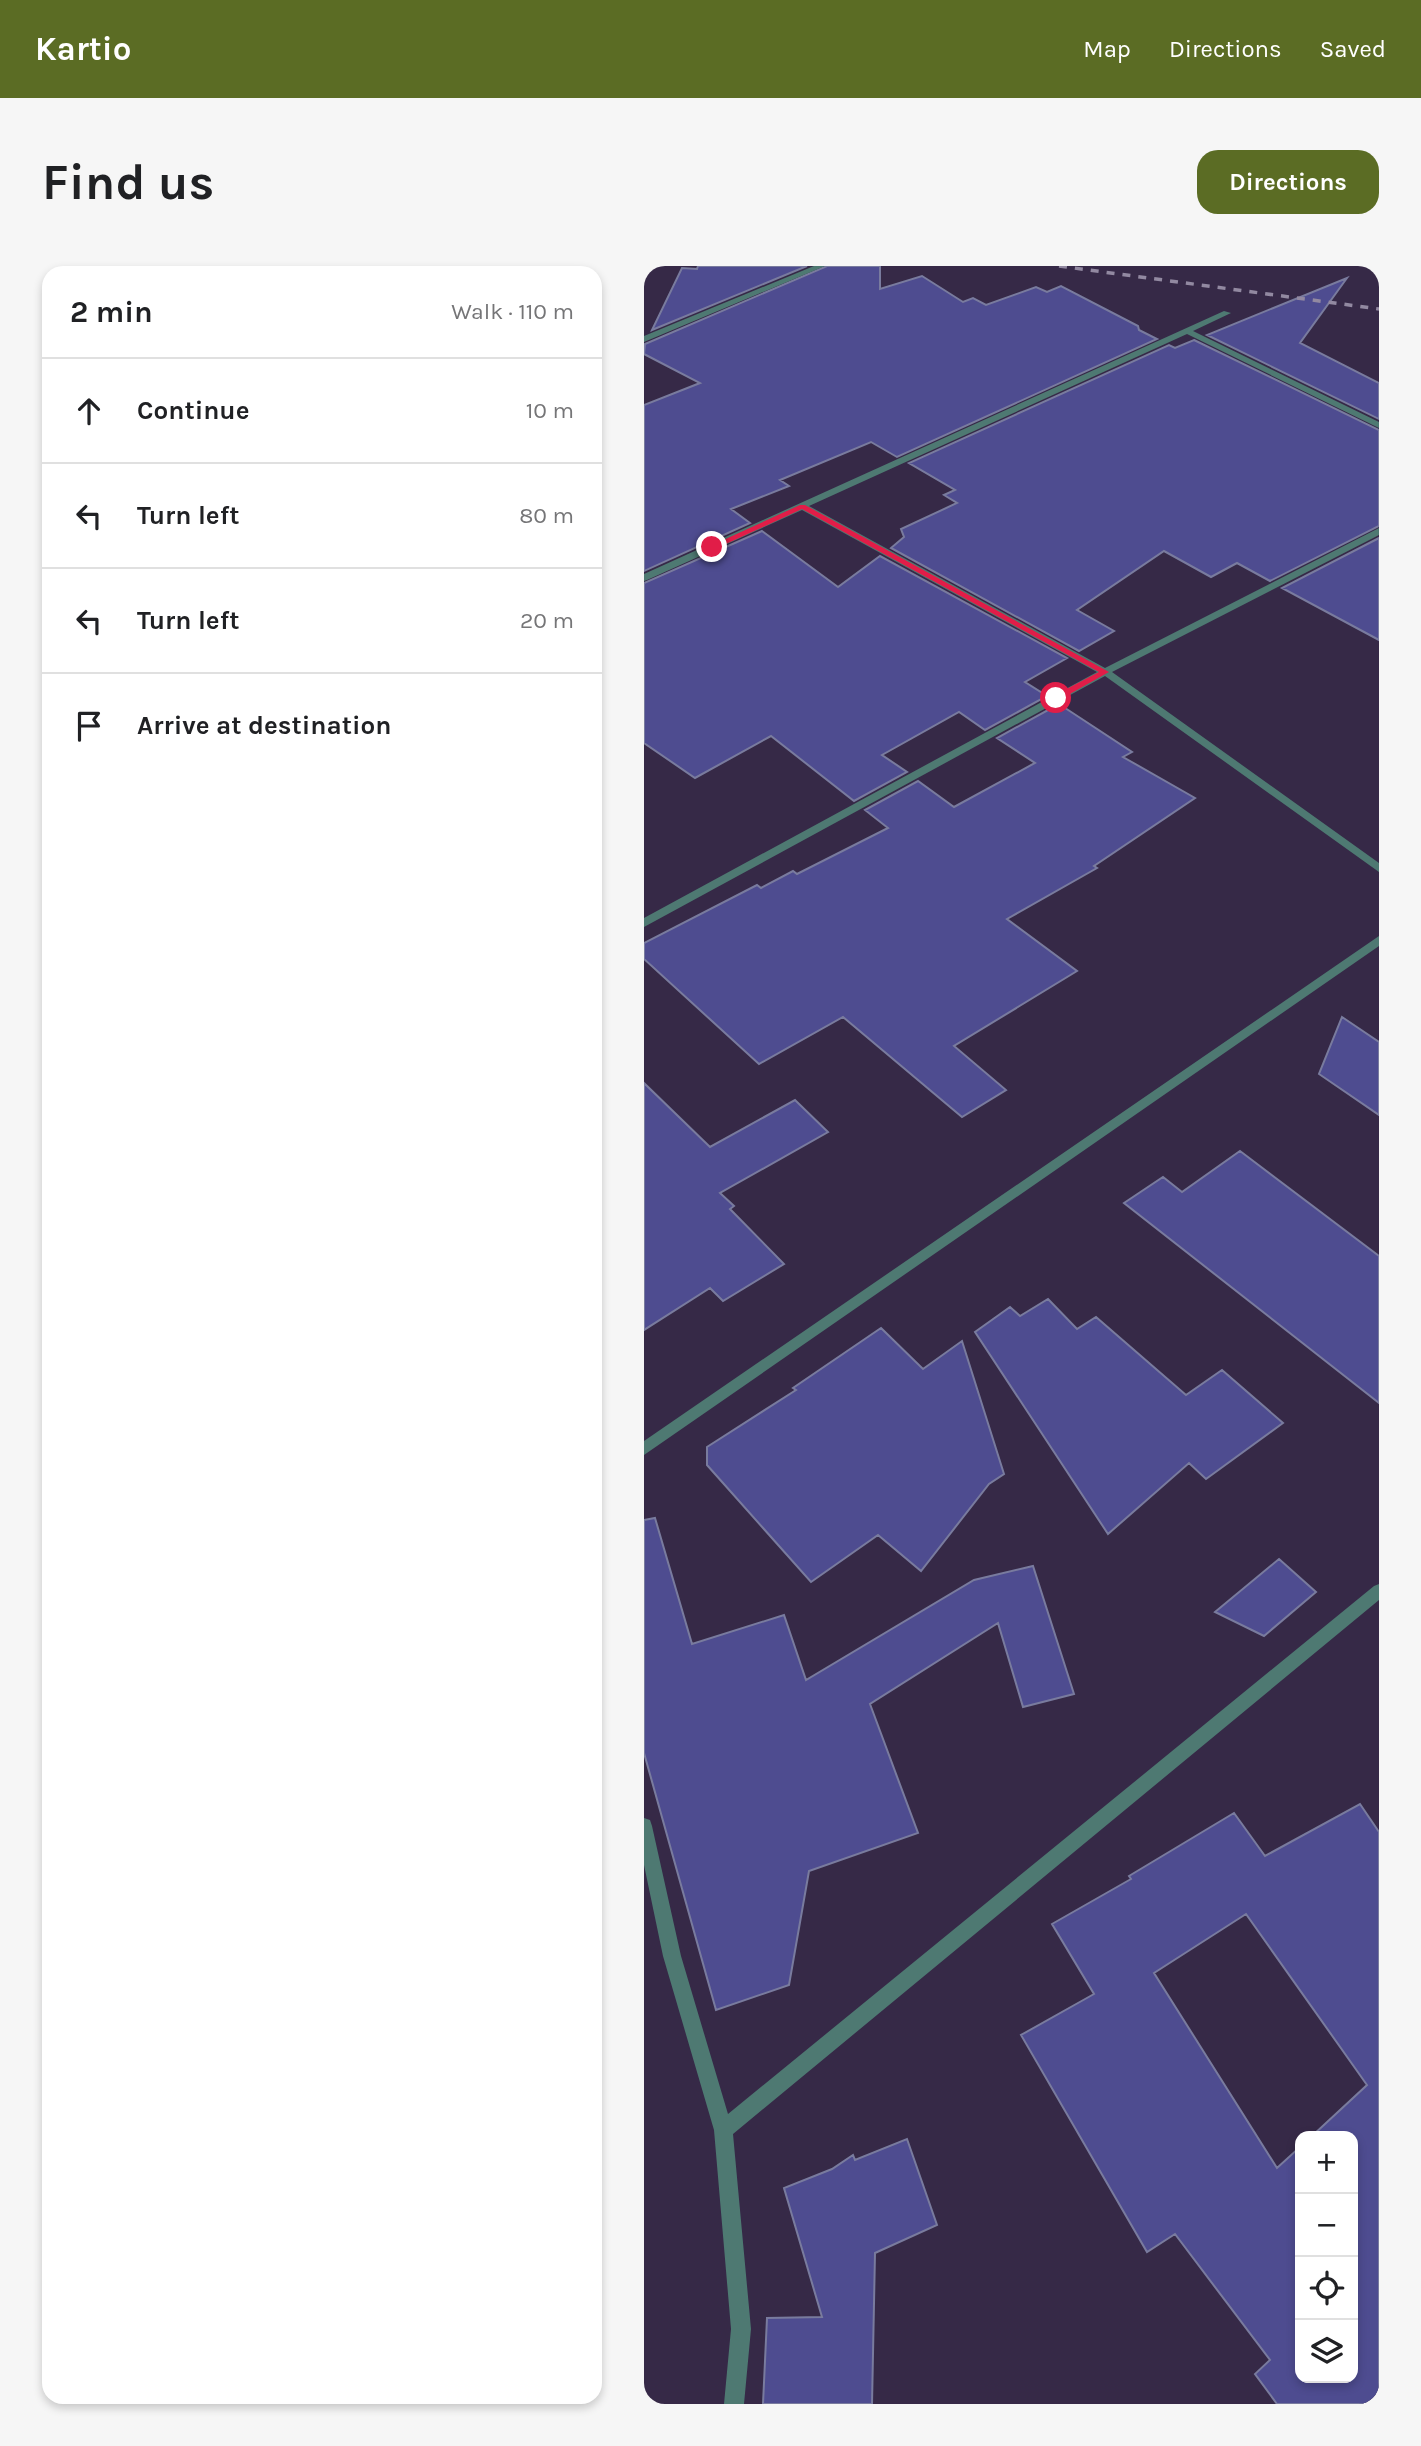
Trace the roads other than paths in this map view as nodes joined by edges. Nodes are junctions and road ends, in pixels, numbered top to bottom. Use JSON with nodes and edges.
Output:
{"nodes":[{"id":1,"x":821,"y":266,"type":"edge"},
{"id":2,"x":1227,"y":313,"type":"dead end"},
{"id":3,"x":1188,"y":332,"type":"junction"},
{"id":4,"x":644,"y":339,"type":"edge"},
{"id":5,"x":1379,"y":425,"type":"edge"},
{"id":6,"x":802,"y":506,"type":"junction"},
{"id":7,"x":1379,"y":531,"type":"edge"},
{"id":8,"x":644,"y":578,"type":"edge"},
{"id":9,"x":1105,"y":672,"type":"junction"},
{"id":10,"x":1379,"y":868,"type":"edge"},
{"id":11,"x":644,"y":923,"type":"edge"},
{"id":12,"x":1379,"y":940,"type":"edge"},
{"id":13,"x":644,"y":1449,"type":"edge"},
{"id":14,"x":1379,"y":1591,"type":"edge"},
{"id":15,"x":644,"y":1826,"type":"edge"},
{"id":16,"x":723,"y":2130,"type":"junction"},
{"id":17,"x":734,"y":2404,"type":"edge"}],
"edges":[{"from":1,"to":4,"type":"street"},
{"from":2,"to":3,"type":"street"},
{"from":3,"to":5,"type":"street"},
{"from":3,"to":6,"type":"street"},
{"from":6,"to":8,"type":"street"},
{"from":6,"to":9,"type":"street"},
{"from":7,"to":9,"type":"street"},
{"from":9,"to":10,"type":"street"},
{"from":9,"to":11,"type":"street"},
{"from":12,"to":13,"type":"street"},
{"from":14,"to":16,"type":"street"},
{"from":15,"to":16,"type":"street"},
{"from":16,"to":17,"type":"street"}]}
